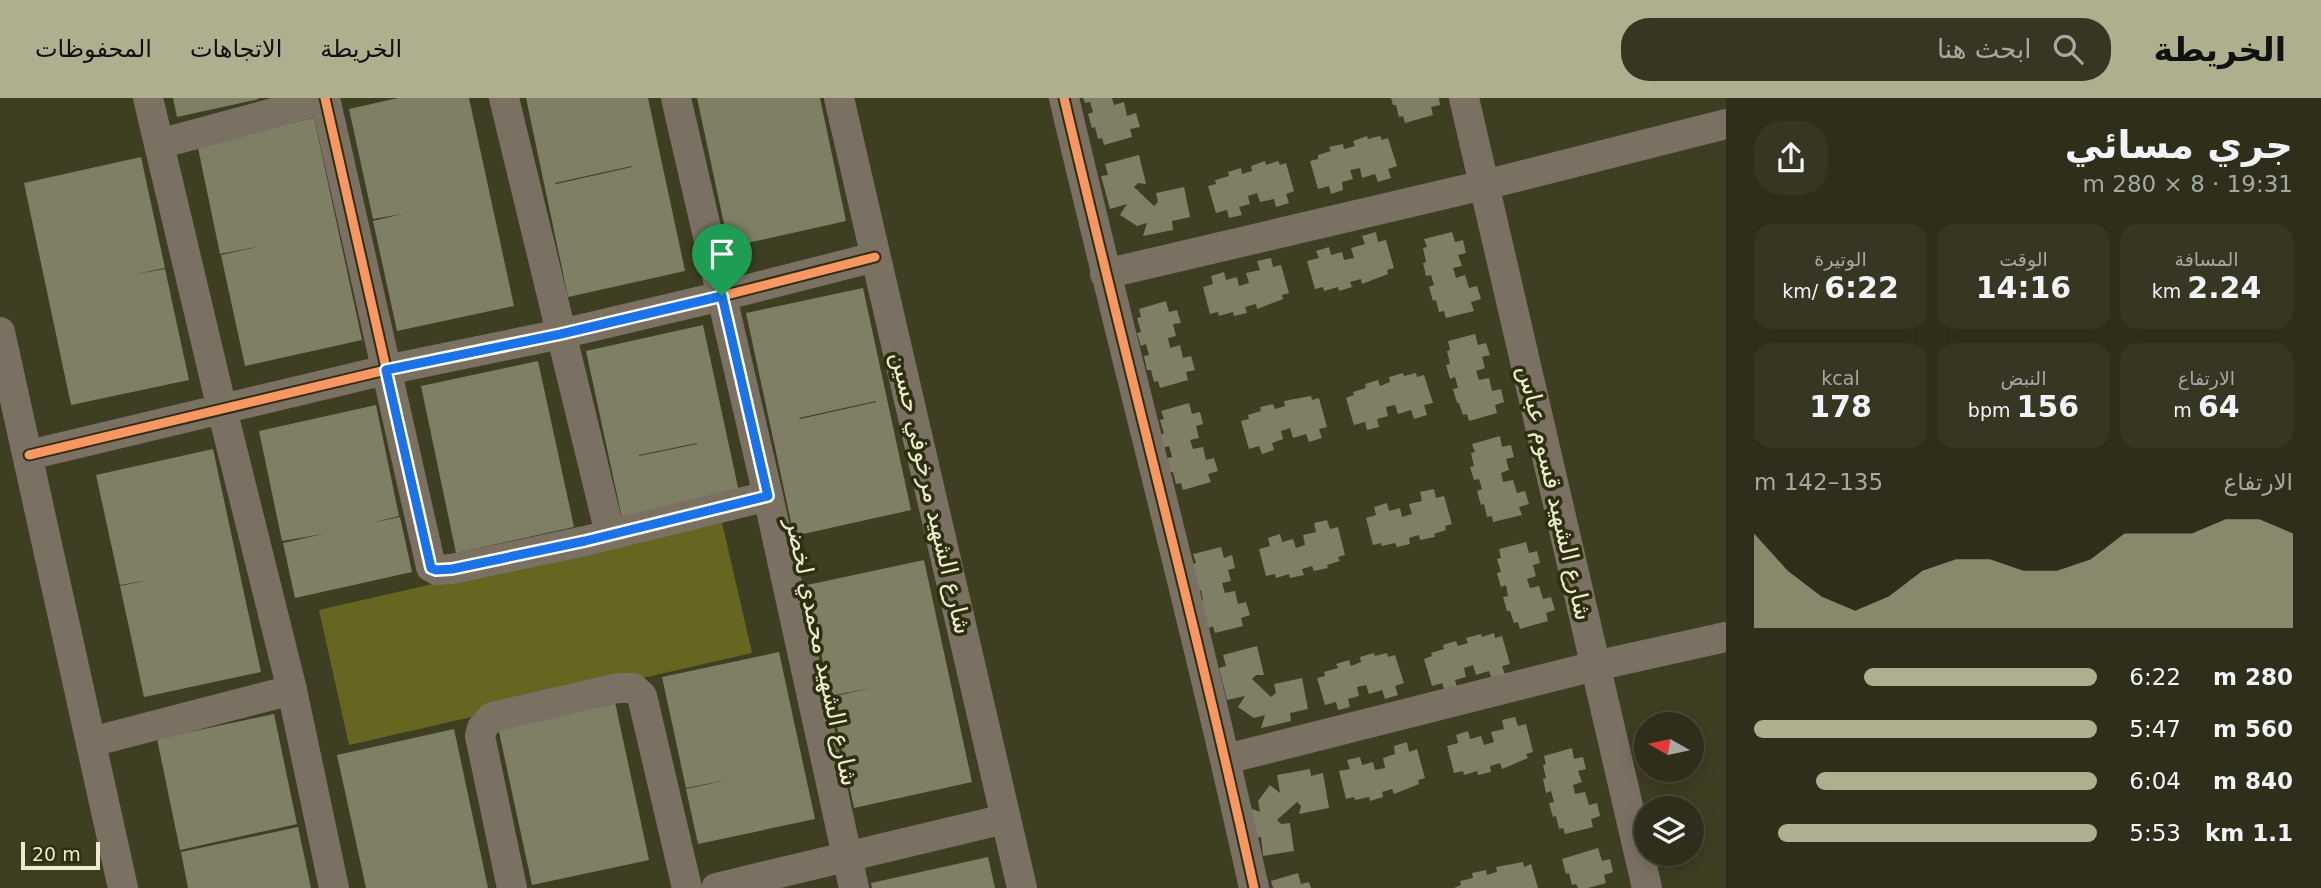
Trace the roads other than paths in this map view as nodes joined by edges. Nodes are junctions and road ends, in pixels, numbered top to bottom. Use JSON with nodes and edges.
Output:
{"nodes":[{"id":1,"x":148,"y":98,"type":"edge"},
{"id":2,"x":504,"y":98,"type":"edge"},
{"id":3,"x":676,"y":98,"type":"edge"},
{"id":4,"x":839,"y":98,"type":"edge"},
{"id":5,"x":1065,"y":98,"type":"edge"},
{"id":6,"x":1464,"y":98,"type":"edge"},
{"id":7,"x":325,"y":99,"type":"edge"},
{"id":8,"x":1726,"y":124,"type":"edge"},
{"id":9,"x":159,"y":144,"type":"junction"},
{"id":10,"x":1484,"y":185,"type":"junction"},
{"id":11,"x":875,"y":257,"type":"junction"},
{"id":12,"x":1105,"y":274,"type":"junction"},
{"id":13,"x":722,"y":296,"type":"junction"},
{"id":14,"x":0,"y":332,"type":"edge"},
{"id":15,"x":561,"y":334,"type":"junction"},
{"id":16,"x":386,"y":370,"type":"junction"},
{"id":17,"x":222,"y":409,"type":"junction"},
{"id":18,"x":29,"y":456,"type":"junction"},
{"id":19,"x":768,"y":496,"type":"junction"},
{"id":20,"x":610,"y":534,"type":"junction"},
{"id":21,"x":1726,"y":637,"type":"edge"},
{"id":22,"x":1595,"y":666,"type":"junction"},
{"id":23,"x":292,"y":690,"type":"junction"},
{"id":24,"x":91,"y":742,"type":"junction"},
{"id":25,"x":1226,"y":758,"type":"junction"},
{"id":26,"x":1005,"y":819,"type":"junction"},
{"id":27,"x":848,"y":856,"type":"junction"},
{"id":28,"x":123,"y":888,"type":"edge"},
{"id":29,"x":334,"y":888,"type":"edge"},
{"id":30,"x":512,"y":888,"type":"edge"},
{"id":31,"x":687,"y":888,"type":"edge"},
{"id":32,"x":716,"y":888,"type":"edge"},
{"id":33,"x":854,"y":888,"type":"edge"},
{"id":34,"x":1022,"y":888,"type":"edge"},
{"id":35,"x":1254,"y":888,"type":"edge"},
{"id":36,"x":1647,"y":888,"type":"edge"}],
"edges":[{"from":1,"to":9,"type":"street"},
{"from":2,"to":15,"type":"street"},
{"from":3,"to":13,"type":"street","name":"شارع الشهيد محمدي لخضر"},
{"from":4,"to":11,"type":"street","name":"شارع الشهيد مرخوفي حسين"},
{"from":5,"to":12,"type":"street"},
{"from":6,"to":10,"type":"street","name":"شارع الشهيد قسوم عباس"},
{"from":7,"to":9,"type":"street"},
{"from":7,"to":16,"type":"street"},
{"from":8,"to":10,"type":"street"},
{"from":9,"to":17,"type":"street"},
{"from":10,"to":12,"type":"street"},
{"from":10,"to":22,"type":"street","name":"شارع الشهيد قسوم عباس"},
{"from":11,"to":13,"type":"street"},
{"from":11,"to":26,"type":"street","name":"شارع الشهيد مرخوفي حسين"},
{"from":12,"to":25,"type":"street"},
{"from":13,"to":15,"type":"street"},
{"from":13,"to":19,"type":"street","name":"شارع الشهيد محمدي لخضر"},
{"from":14,"to":18,"type":"street"},
{"from":15,"to":16,"type":"street"},
{"from":15,"to":20,"type":"street"},
{"from":16,"to":17,"type":"street"},
{"from":16,"to":20,"type":"street"},
{"from":17,"to":18,"type":"street"},
{"from":17,"to":23,"type":"street"},
{"from":18,"to":24,"type":"street"},
{"from":19,"to":20,"type":"street"},
{"from":19,"to":27,"type":"street","name":"شارع الشهيد محمدي لخضر"},
{"from":21,"to":22,"type":"street"},
{"from":22,"to":25,"type":"street"},
{"from":22,"to":36,"type":"street","name":"شارع الشهيد قسوم عباس"},
{"from":23,"to":24,"type":"street"},
{"from":23,"to":29,"type":"street"},
{"from":24,"to":28,"type":"street"},
{"from":25,"to":35,"type":"street"},
{"from":26,"to":27,"type":"street"},
{"from":26,"to":34,"type":"street","name":"شارع الشهيد مرخوفي حسين"},
{"from":27,"to":32,"type":"street"},
{"from":27,"to":33,"type":"street","name":"شارع الشهيد محمدي لخضر"},
{"from":30,"to":31,"type":"street"}]}
